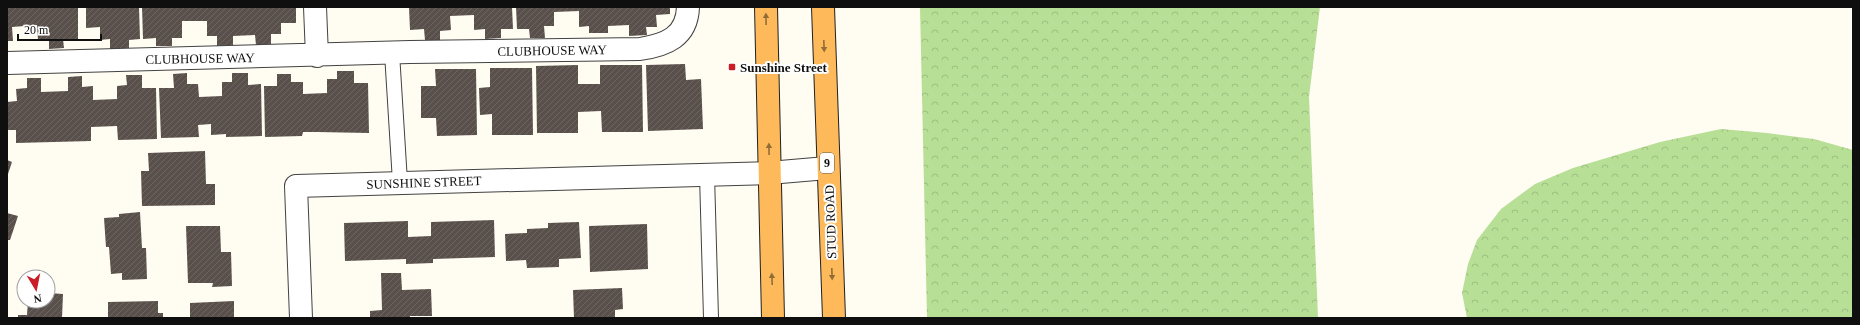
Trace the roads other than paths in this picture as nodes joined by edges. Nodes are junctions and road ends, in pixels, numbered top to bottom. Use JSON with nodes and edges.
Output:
{"nodes":[{"id":1,"x":315,"y":7,"type":"edge"},
{"id":2,"x":688,"y":7,"type":"edge"},
{"id":3,"x":766,"y":7,"type":"edge"},
{"id":4,"x":823,"y":7,"type":"edge"},
{"id":5,"x":392,"y":53,"type":"junction"},
{"id":6,"x":318,"y":56,"type":"junction"},
{"id":7,"x":7,"y":63,"type":"edge"},
{"id":8,"x":828,"y":168,"type":"junction"},
{"id":9,"x":769,"y":173,"type":"junction"},
{"id":10,"x":706,"y":175,"type":"junction"},
{"id":11,"x":400,"y":182,"type":"junction"},
{"id":12,"x":301,"y":318,"type":"edge"},
{"id":13,"x":711,"y":318,"type":"edge"},
{"id":14,"x":773,"y":318,"type":"edge"},
{"id":15,"x":834,"y":318,"type":"edge"}],
"edges":[{"from":1,"to":6,"type":"street"},
{"from":2,"to":5,"type":"street","name":"CLUBHOUSE WAY"},
{"from":9,"to":3,"type":"highway","one_way":true},
{"from":4,"to":8,"type":"highway","name":"STUD ROAD","number":"9","one_way":true},
{"from":5,"to":6,"type":"street","name":"CLUBHOUSE WAY"},
{"from":5,"to":11,"type":"lane"},
{"from":6,"to":7,"type":"street","name":"CLUBHOUSE WAY"},
{"from":8,"to":9,"type":"street","name":"SUNSHINE STREET"},
{"from":8,"to":15,"type":"highway","name":"STUD ROAD","number":"9","one_way":true},
{"from":9,"to":10,"type":"street","name":"SUNSHINE STREET"},
{"from":14,"to":9,"type":"highway","one_way":true},
{"from":10,"to":11,"type":"street","name":"SUNSHINE STREET"},
{"from":10,"to":13,"type":"lane"},
{"from":11,"to":12,"type":"street","name":"SUNSHINE STREET"}]}
